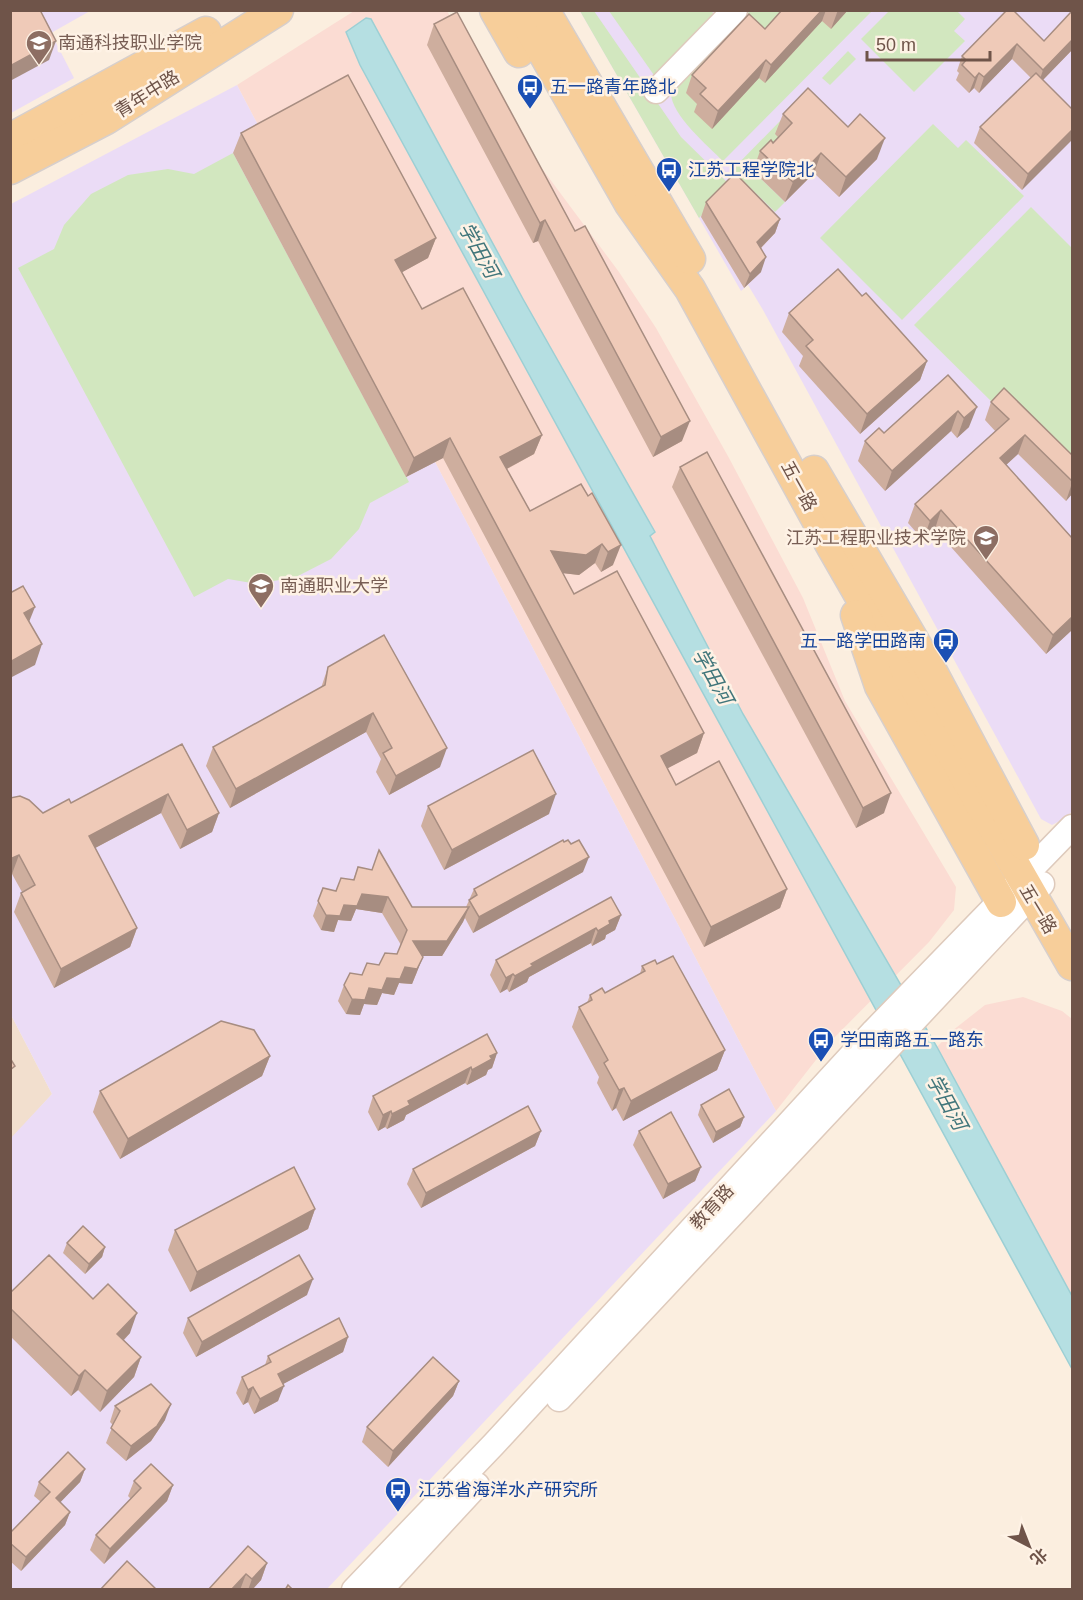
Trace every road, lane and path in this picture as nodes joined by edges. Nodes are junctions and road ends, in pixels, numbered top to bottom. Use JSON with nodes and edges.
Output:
{"nodes":[{"id":1,"x":242,"y":10,"type":"edge"},
{"id":2,"x":278,"y":10,"type":"edge"},
{"id":3,"x":495,"y":10,"type":"edge"},
{"id":4,"x":519,"y":10,"type":"edge"},
{"id":5,"x":544,"y":10,"type":"edge"},
{"id":6,"x":735,"y":10,"type":"edge"},
{"id":7,"x":656,"y":91,"type":"dead end"},
{"id":8,"x":10,"y":139,"type":"edge"},
{"id":9,"x":10,"y":169,"type":"edge"},
{"id":10,"x":690,"y":290,"type":"junction"},
{"id":11,"x":1072,"y":827,"type":"edge"},
{"id":12,"x":1072,"y":851,"type":"edge"},
{"id":13,"x":1027,"y":885,"type":"junction"},
{"id":14,"x":1072,"y":928,"type":"edge"},
{"id":15,"x":1072,"y":965,"type":"edge"},
{"id":16,"x":500,"y":1450,"type":"junction"},
{"id":17,"x":354,"y":1590,"type":"edge"},
{"id":18,"x":380,"y":1590,"type":"edge"}],
"edges":[{"from":1,"to":8,"type":"main road","name":"青年中路"},
{"from":2,"to":9,"type":"main road","name":"青年中路"},
{"from":3,"to":10,"type":"main road"},
{"from":4,"to":10,"type":"main road","name":"五一路"},
{"from":5,"to":13,"type":"main road","name":"五一路"},
{"from":6,"to":7,"type":"street"},
{"from":10,"to":13,"type":"main road","name":"五一路"},
{"from":11,"to":13,"type":"street","name":"教育路"},
{"from":12,"to":13,"type":"street","name":"教育路"},
{"from":13,"to":14,"type":"main road","name":"五一路"},
{"from":13,"to":15,"type":"main road","name":"五一路"},
{"from":13,"to":16,"type":"street","name":"教育路"},
{"from":16,"to":17,"type":"street","name":"教育路"},
{"from":16,"to":18,"type":"street","name":"教育路"}]}
